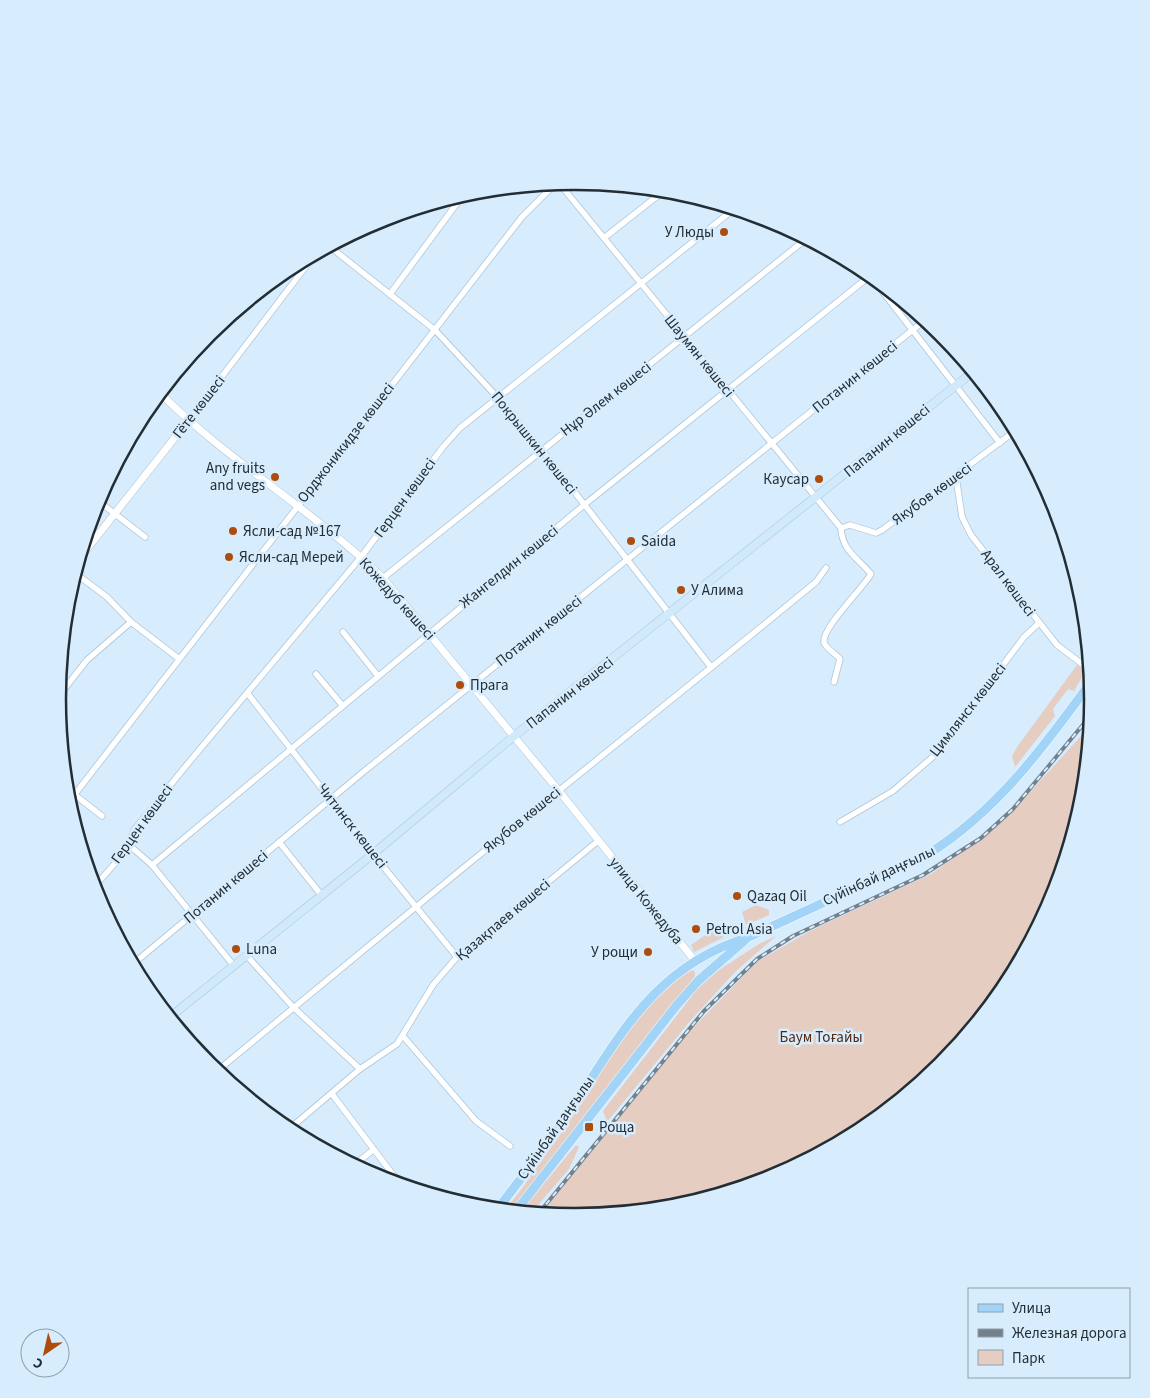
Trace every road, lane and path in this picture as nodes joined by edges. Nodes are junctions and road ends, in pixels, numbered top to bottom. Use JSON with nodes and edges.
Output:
{"nodes":[{"id":1,"x":564,"y":190,"type":"edge"},
{"id":2,"x":550,"y":191,"type":"edge"},
{"id":3,"x":656,"y":197,"type":"edge"},
{"id":4,"x":456,"y":205,"type":"edge"},
{"id":5,"x":728,"y":214,"type":"edge"},
{"id":6,"x":604,"y":238,"type":"junction"},
{"id":7,"x":801,"y":243,"type":"edge"},
{"id":8,"x":335,"y":251,"type":"edge"},
{"id":9,"x":304,"y":268,"type":"edge"},
{"id":10,"x":864,"y":280,"type":"edge"},
{"id":11,"x":641,"y":284,"type":"junction"},
{"id":12,"x":390,"y":294,"type":"junction"},
{"id":13,"x":887,"y":297,"type":"edge"},
{"id":14,"x":919,"y":325,"type":"edge"},
{"id":15,"x":435,"y":330,"type":"junction"},
{"id":16,"x":913,"y":330,"type":"junction"},
{"id":17,"x":684,"y":338,"type":"junction"},
{"id":18,"x":968,"y":376,"type":"edge"},
{"id":19,"x":956,"y":385,"type":"junction"},
{"id":20,"x":726,"y":389,"type":"junction"},
{"id":21,"x":165,"y":398,"type":"edge"},
{"id":22,"x":499,"y":399,"type":"junction"},
{"id":23,"x":188,"y":421,"type":"junction"},
{"id":24,"x":1010,"y":435,"type":"edge"},
{"id":25,"x":1000,"y":444,"type":"junction"},
{"id":26,"x":772,"y":445,"type":"junction"},
{"id":27,"x":542,"y":449,"type":"junction"},
{"id":28,"x":956,"y":477,"type":"junction"},
{"id":29,"x":816,"y":498,"type":"junction"},
{"id":30,"x":298,"y":505,"type":"junction"},
{"id":31,"x":584,"y":505,"type":"junction"},
{"id":32,"x":104,"y":506,"type":"edge"},
{"id":33,"x":115,"y":514,"type":"junction"},
{"id":34,"x":841,"y":528,"type":"junction"},
{"id":35,"x":145,"y":537,"type":"dead end"},
{"id":36,"x":90,"y":545,"type":"edge"},
{"id":37,"x":362,"y":558,"type":"junction"},
{"id":38,"x":628,"y":559,"type":"junction"},
{"id":39,"x":826,"y":568,"type":"dead end"},
{"id":40,"x":81,"y":578,"type":"edge"},
{"id":41,"x":383,"y":578,"type":"junction"},
{"id":42,"x":671,"y":614,"type":"junction"},
{"id":43,"x":131,"y":622,"type":"junction"},
{"id":44,"x":1039,"y":623,"type":"junction"},
{"id":45,"x":343,"y":632,"type":"dead end"},
{"id":46,"x":429,"y":633,"type":"junction"},
{"id":47,"x":178,"y":658,"type":"junction"},
{"id":48,"x":1083,"y":665,"type":"edge"},
{"id":49,"x":711,"y":667,"type":"junction"},
{"id":50,"x":316,"y":674,"type":"dead end"},
{"id":51,"x":378,"y":676,"type":"junction"},
{"id":52,"x":834,"y":682,"type":"dead end"},
{"id":53,"x":471,"y":685,"type":"junction"},
{"id":54,"x":66,"y":687,"type":"edge"},
{"id":55,"x":1084,"y":692,"type":"edge"},
{"id":56,"x":248,"y":694,"type":"junction"},
{"id":57,"x":343,"y":706,"type":"junction"},
{"id":58,"x":513,"y":737,"type":"junction"},
{"id":59,"x":292,"y":750,"type":"junction"},
{"id":60,"x":558,"y":791,"type":"junction"},
{"id":61,"x":75,"y":794,"type":"joint"},
{"id":62,"x":331,"y":799,"type":"junction"},
{"id":63,"x":102,"y":816,"type":"dead end"},
{"id":64,"x":840,"y":822,"type":"dead end"},
{"id":65,"x":598,"y":841,"type":"junction"},
{"id":66,"x":279,"y":842,"type":"junction"},
{"id":67,"x":129,"y":845,"type":"junction"},
{"id":68,"x":373,"y":854,"type":"junction"},
{"id":69,"x":152,"y":865,"type":"junction"},
{"id":70,"x":100,"y":880,"type":"edge"},
{"id":71,"x":322,"y":896,"type":"junction"},
{"id":72,"x":417,"y":908,"type":"junction"},
{"id":73,"x":192,"y":915,"type":"junction"},
{"id":74,"x":749,"y":937,"type":"junction"},
{"id":75,"x":247,"y":956,"type":"junction"},
{"id":76,"x":457,"y":956,"type":"junction"},
{"id":77,"x":138,"y":960,"type":"edge"},
{"id":78,"x":695,"y":961,"type":"junction"},
{"id":79,"x":234,"y":966,"type":"junction"},
{"id":80,"x":293,"y":1007,"type":"junction"},
{"id":81,"x":175,"y":1014,"type":"edge"},
{"id":82,"x":403,"y":1036,"type":"junction"},
{"id":83,"x":223,"y":1066,"type":"edge"},
{"id":84,"x":360,"y":1069,"type":"junction"},
{"id":85,"x":332,"y":1094,"type":"junction"},
{"id":86,"x":295,"y":1124,"type":"edge"},
{"id":87,"x":510,"y":1146,"type":"dead end"},
{"id":88,"x":373,"y":1150,"type":"junction"},
{"id":89,"x":360,"y":1160,"type":"edge"},
{"id":90,"x":392,"y":1174,"type":"edge"},
{"id":91,"x":503,"y":1202,"type":"edge"},
{"id":92,"x":521,"y":1204,"type":"edge"}],
"edges":[{"from":1,"to":6,"type":"street","name":"Шаумян көшесі"},
{"from":2,"to":15,"type":"street","name":"Орджоникидзе көшесі"},
{"from":3,"to":6,"type":"street"},
{"from":4,"to":12,"type":"street"},
{"from":5,"to":11,"type":"street","name":"Герцен көшесі"},
{"from":6,"to":11,"type":"street","name":"Шаумян көшесі"},
{"from":7,"to":17,"type":"street","name":"Нұр Әлем көшесі"},
{"from":8,"to":12,"type":"street","name":"Покрышкин көшесі"},
{"from":9,"to":23,"type":"street","name":"Гёте көшесі"},
{"from":10,"to":20,"type":"street","name":"Жангелдин көшесі"},
{"from":11,"to":17,"type":"street","name":"Шаумян көшесі"},
{"from":11,"to":22,"type":"street","name":"Герцен көшесі"},
{"from":12,"to":15,"type":"street","name":"Покрышкин көшесі"},
{"from":13,"to":16,"type":"street"},
{"from":14,"to":16,"type":"street","name":"Потанин көшесі"},
{"from":15,"to":22,"type":"street","name":"Покрышкин көшесі"},
{"from":15,"to":30,"type":"street","name":"Орджоникидзе көшесі"},
{"from":16,"to":19,"type":"street"},
{"from":16,"to":26,"type":"street","name":"Потанин көшесі"},
{"from":17,"to":20,"type":"street","name":"Шаумян көшесі"},
{"from":17,"to":27,"type":"street","name":"Нұр Әлем көшесі"},
{"from":18,"to":19,"type":"main road","name":"Папанин көшесі"},
{"from":19,"to":25,"type":"street"},
{"from":19,"to":29,"type":"main road","name":"Папанин көшесі"},
{"from":20,"to":26,"type":"street","name":"Шаумян көшесі"},
{"from":20,"to":31,"type":"street","name":"Жангелдин көшесі"},
{"from":21,"to":23,"type":"street","name":"Кожедуб көшесі"},
{"from":22,"to":27,"type":"street","name":"Покрышкин көшесі"},
{"from":22,"to":37,"type":"street","name":"Герцен көшесі"},
{"from":23,"to":30,"type":"street","name":"Кожедуб көшесі"},
{"from":23,"to":33,"type":"street","name":"Гёте көшесі"},
{"from":24,"to":25,"type":"street","name":"Якубов көшесі"},
{"from":25,"to":28,"type":"street","name":"Якубов көшесі"},
{"from":26,"to":29,"type":"street","name":"Шаумян көшесі"},
{"from":26,"to":38,"type":"street","name":"Потанин көшесі"},
{"from":27,"to":31,"type":"street","name":"Покрышкин көшесі"},
{"from":27,"to":41,"type":"street","name":"Нұр Әлем көшесі"},
{"from":28,"to":34,"type":"street","name":"Якубов көшесі"},
{"from":28,"to":44,"type":"street","name":"Арал көшесі"},
{"from":29,"to":34,"type":"street","name":"Шаумян көшесі"},
{"from":29,"to":42,"type":"main road","name":"Папанин көшесі"},
{"from":30,"to":37,"type":"street","name":"Кожедуб көшесі"},
{"from":30,"to":47,"type":"street","name":"Орджоникидзе көшесі"},
{"from":31,"to":38,"type":"street","name":"Покрышкин көшесі"},
{"from":31,"to":46,"type":"street","name":"Жангелдин көшесі"},
{"from":32,"to":33,"type":"street"},
{"from":33,"to":35,"type":"street"},
{"from":33,"to":36,"type":"street","name":"Гёте көшесі"},
{"from":34,"to":52,"type":"street"},
{"from":37,"to":41,"type":"street","name":"Кожедуб көшесі"},
{"from":37,"to":56,"type":"street","name":"Герцен көшесі"},
{"from":38,"to":42,"type":"street","name":"Покрышкин көшесі"},
{"from":38,"to":53,"type":"street","name":"Потанин көшесі"},
{"from":39,"to":49,"type":"street","name":"Якубов көшесі"},
{"from":40,"to":43,"type":"street"},
{"from":41,"to":46,"type":"street","name":"Кожедуб көшесі"},
{"from":42,"to":49,"type":"street","name":"Покрышкин көшесі"},
{"from":42,"to":58,"type":"main road","name":"Папанин көшесі"},
{"from":43,"to":47,"type":"street"},
{"from":43,"to":54,"type":"street"},
{"from":44,"to":48,"type":"street","name":"Арал көшесі"},
{"from":44,"to":64,"type":"street","name":"Цимлянск көшесі"},
{"from":45,"to":51,"type":"street"},
{"from":46,"to":51,"type":"street","name":"Жангелдин көшесі"},
{"from":46,"to":53,"type":"street","name":"Кожедуб көшесі"},
{"from":47,"to":61,"type":"street","name":"Орджоникидзе көшесі"},
{"from":49,"to":60,"type":"street","name":"Якубов көшесі"},
{"from":50,"to":57,"type":"street"},
{"from":51,"to":57,"type":"street","name":"Жангелдин көшесі"},
{"from":53,"to":58,"type":"street","name":"Кожедуб көшесі"},
{"from":53,"to":62,"type":"street","name":"Потанин көшесі"},
{"from":55,"to":74,"type":"main road","name":"Сүйінбай даңғылы"},
{"from":56,"to":59,"type":"street","name":"Читинск көшесі"},
{"from":56,"to":67,"type":"street","name":"Герцен көшесі"},
{"from":57,"to":59,"type":"street","name":"Жангелдин көшесі"},
{"from":58,"to":60,"type":"street","name":"Кожедуб көшесі"},
{"from":58,"to":68,"type":"main road","name":"Папанин көшесі"},
{"from":59,"to":62,"type":"street","name":"Читинск көшесі"},
{"from":59,"to":69,"type":"street","name":"Жангелдин көшесі"},
{"from":60,"to":65,"type":"street","name":"Кожедуб көшесі"},
{"from":60,"to":72,"type":"street","name":"Якубов көшесі"},
{"from":61,"to":63,"type":"street"},
{"from":62,"to":66,"type":"street","name":"Потанин көшесі"},
{"from":62,"to":68,"type":"street","name":"Читинск көшесі"},
{"from":65,"to":76,"type":"street","name":"Қазақпаев көшесі"},
{"from":65,"to":78,"type":"street","name":"улица Кожедуба"},
{"from":66,"to":71,"type":"street"},
{"from":66,"to":73,"type":"street","name":"Потанин көшесі"},
{"from":67,"to":69,"type":"street"},
{"from":67,"to":70,"type":"street","name":"Герцен көшесі"},
{"from":68,"to":71,"type":"main road","name":"Папанин көшесі"},
{"from":68,"to":72,"type":"street","name":"Читинск көшесі"},
{"from":69,"to":73,"type":"street"},
{"from":71,"to":75,"type":"main road","name":"Папанин көшесі"},
{"from":72,"to":76,"type":"street","name":"Читинск көшесі"},
{"from":72,"to":80,"type":"street","name":"Якубов көшесі"},
{"from":73,"to":77,"type":"street","name":"Потанин көшесі"},
{"from":73,"to":79,"type":"street"},
{"from":74,"to":78,"type":"main road","name":"Сүйінбай даңғылы"},
{"from":74,"to":92,"type":"main road","name":"Сүйінбай даңғылы"},
{"from":75,"to":79,"type":"main road","name":"Папанин көшесі"},
{"from":75,"to":80,"type":"street"},
{"from":76,"to":82,"type":"street","name":"Қазақпаев көшесі"},
{"from":78,"to":91,"type":"main road","name":"Сүйінбай даңғылы"},
{"from":79,"to":81,"type":"main road","name":"Папанин көшесі"},
{"from":80,"to":83,"type":"street","name":"Якубов көшесі"},
{"from":80,"to":84,"type":"street"},
{"from":82,"to":84,"type":"street","name":"Қазақпаев көшесі"},
{"from":82,"to":87,"type":"street"},
{"from":84,"to":85,"type":"street","name":"Қазақпаев көшесі"},
{"from":85,"to":86,"type":"street","name":"Қазақпаев көшесі"},
{"from":85,"to":88,"type":"street"},
{"from":88,"to":89,"type":"street"},
{"from":88,"to":90,"type":"street"}]}
